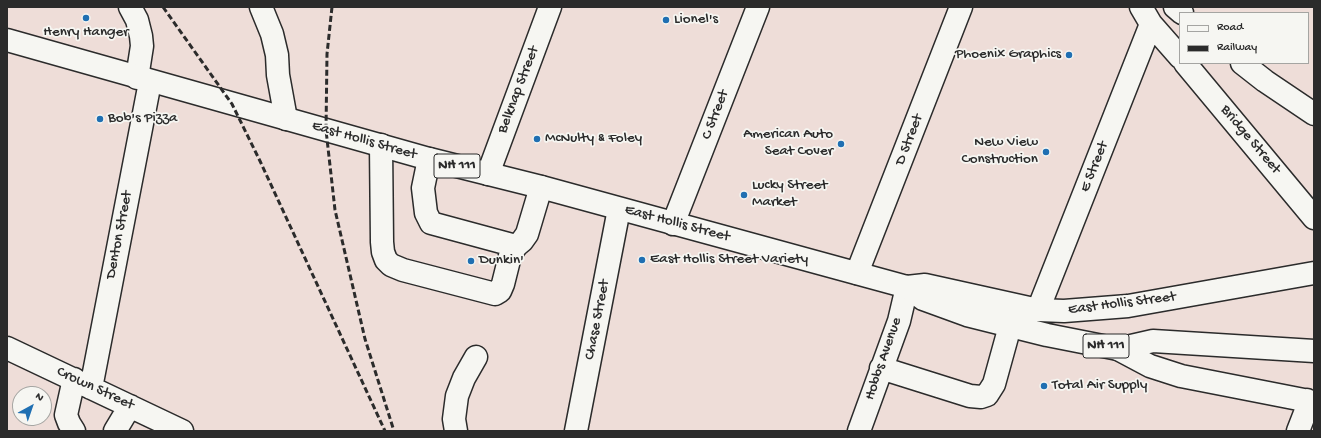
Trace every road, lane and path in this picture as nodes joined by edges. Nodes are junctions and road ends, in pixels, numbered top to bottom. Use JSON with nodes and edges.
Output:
{"nodes":[{"id":1,"x":130,"y":7,"type":"edge"},
{"id":2,"x":261,"y":7,"type":"edge"},
{"id":3,"x":550,"y":7,"type":"edge"},
{"id":4,"x":758,"y":7,"type":"edge"},
{"id":5,"x":962,"y":7,"type":"edge"},
{"id":6,"x":1146,"y":16,"type":"edge"},
{"id":7,"x":7,"y":40,"type":"edge"},
{"id":8,"x":1179,"y":56,"type":"edge"},
{"id":9,"x":1186,"y":64,"type":"edge"},
{"id":10,"x":1243,"y":64,"type":"edge"},
{"id":11,"x":144,"y":80,"type":"junction"},
{"id":12,"x":1314,"y":114,"type":"edge"},
{"id":13,"x":286,"y":119,"type":"junction"},
{"id":14,"x":381,"y":145,"type":"junction"},
{"id":15,"x":429,"y":159,"type":"junction"},
{"id":16,"x":488,"y":174,"type":"junction"},
{"id":17,"x":540,"y":188,"type":"junction"},
{"id":18,"x":619,"y":209,"type":"junction"},
{"id":19,"x":1314,"y":218,"type":"edge"},
{"id":20,"x":673,"y":224,"type":"junction"},
{"id":21,"x":516,"y":246,"type":"junction"},
{"id":22,"x":1314,"y":272,"type":"edge"},
{"id":23,"x":857,"y":273,"type":"junction"},
{"id":24,"x":907,"y":287,"type":"junction"},
{"id":25,"x":1038,"y":310,"type":"junction"},
{"id":26,"x":1010,"y":326,"type":"junction"},
{"id":27,"x":7,"y":348,"type":"edge"},
{"id":28,"x":1118,"y":349,"type":"junction"},
{"id":29,"x":1314,"y":351,"type":"edge"},
{"id":30,"x":476,"y":357,"type":"dead end"},
{"id":31,"x":881,"y":368,"type":"junction"},
{"id":32,"x":82,"y":384,"type":"junction"},
{"id":33,"x":1310,"y":401,"type":"edge"},
{"id":34,"x":140,"y":417,"type":"edge"},
{"id":35,"x":74,"y":431,"type":"edge"},
{"id":36,"x":115,"y":431,"type":"edge"},
{"id":37,"x":182,"y":431,"type":"edge"},
{"id":38,"x":456,"y":431,"type":"edge"},
{"id":39,"x":576,"y":431,"type":"edge"},
{"id":40,"x":859,"y":431,"type":"edge"},
{"id":41,"x":1298,"y":431,"type":"edge"}],
"edges":[{"from":1,"to":11,"type":"street","name":"Denton Street"},
{"from":2,"to":13,"type":"street"},
{"from":3,"to":16,"type":"street","name":"Belknap Street"},
{"from":4,"to":20,"type":"street","name":"C Street"},
{"from":5,"to":23,"type":"street","name":"D Street"},
{"from":6,"to":8,"type":"street"},
{"from":6,"to":25,"type":"street","name":"E Street"},
{"from":7,"to":11,"type":"street","name":"East Hollis Street","number":"NH 111"},
{"from":9,"to":19,"type":"street","name":"Bridge Street"},
{"from":10,"to":12,"type":"street"},
{"from":11,"to":13,"type":"street","name":"East Hollis Street","number":"NH 111"},
{"from":11,"to":32,"type":"street","name":"Denton Street"},
{"from":13,"to":14,"type":"street","name":"East Hollis Street","number":"NH 111"},
{"from":14,"to":15,"type":"street","name":"East Hollis Street","number":"NH 111"},
{"from":14,"to":21,"type":"street"},
{"from":15,"to":16,"type":"street","name":"East Hollis Street","number":"NH 111"},
{"from":15,"to":21,"type":"street"},
{"from":16,"to":17,"type":"street","name":"East Hollis Street","number":"NH 111"},
{"from":17,"to":18,"type":"street","name":"East Hollis Street","number":"NH 111"},
{"from":17,"to":21,"type":"street"},
{"from":18,"to":20,"type":"street","name":"East Hollis Street","number":"NH 111"},
{"from":18,"to":39,"type":"street","name":"Chase Street"},
{"from":20,"to":23,"type":"street","name":"East Hollis Street","number":"NH 111"},
{"from":22,"to":25,"type":"street","name":"East Hollis Street","number":"NH 111"},
{"from":23,"to":24,"type":"street","name":"East Hollis Street","number":"NH 111"},
{"from":24,"to":25,"type":"street","name":"East Hollis Street","number":"NH 111"},
{"from":24,"to":26,"type":"street","name":"East Hollis Street","number":"NH 111"},
{"from":24,"to":31,"type":"street","name":"Hobbs Avenue"},
{"from":26,"to":28,"type":"street","name":"East Hollis Street","number":"NH 111"},
{"from":26,"to":31,"type":"street"},
{"from":27,"to":32,"type":"street","name":"Crown Street"},
{"from":28,"to":29,"type":"street","name":"East Hollis Street","number":"NH 111"},
{"from":28,"to":33,"type":"street","name":"East Hollis Street"},
{"from":30,"to":38,"type":"street"},
{"from":31,"to":40,"type":"street","name":"Hobbs Avenue"},
{"from":32,"to":34,"type":"street","name":"Crown Street"},
{"from":32,"to":35,"type":"street","name":"Denton Street"},
{"from":33,"to":41,"type":"street"},
{"from":34,"to":36,"type":"street"},
{"from":34,"to":37,"type":"street","name":"Crown Street"}]}
